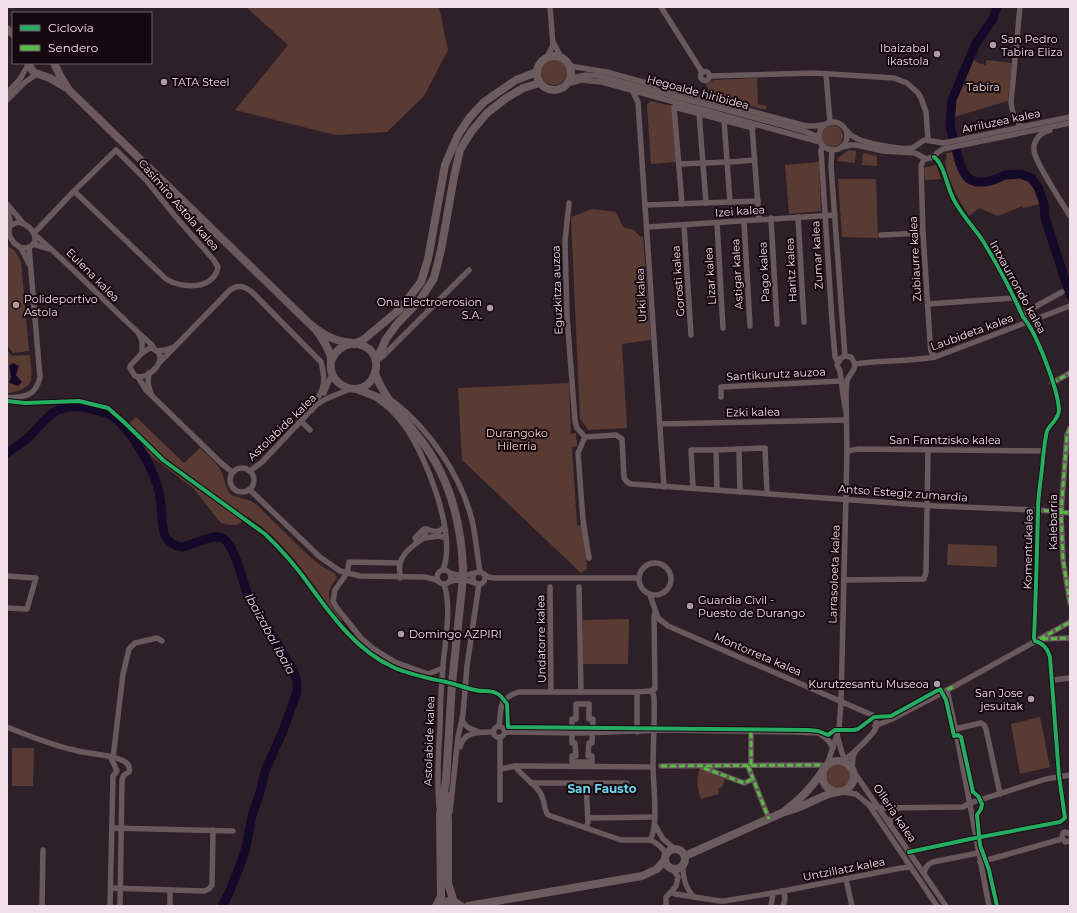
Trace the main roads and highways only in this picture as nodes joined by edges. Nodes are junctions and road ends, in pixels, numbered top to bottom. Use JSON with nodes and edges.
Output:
{"nodes":[{"id":1,"x":28,"y":64,"type":"edge"},
{"id":2,"x":52,"y":64,"type":"edge"},
{"id":3,"x":54,"y":64,"type":"edge"},
{"id":4,"x":537,"y":72,"type":"junction"},
{"id":5,"x":39,"y":74,"type":"junction"},
{"id":6,"x":540,"y":83,"type":"junction"},
{"id":7,"x":69,"y":90,"type":"junction"},
{"id":8,"x":310,"y":324,"type":"junction"},
{"id":9,"x":354,"y":344,"type":"junction"},
{"id":10,"x":331,"y":361,"type":"junction"},
{"id":11,"x":376,"y":361,"type":"junction"},
{"id":12,"x":375,"y":373,"type":"junction"},
{"id":13,"x":353,"y":389,"type":"junction"},
{"id":14,"x":388,"y":402,"type":"junction"},
{"id":15,"x":824,"y":767,"type":"junction"},
{"id":16,"x":446,"y":781,"type":"junction"},
{"id":17,"x":839,"y":792,"type":"junction"},
{"id":18,"x":784,"y":812,"type":"junction"},
{"id":19,"x":685,"y":856,"type":"junction"},
{"id":20,"x":666,"y":857,"type":"junction"},
{"id":21,"x":657,"y":869,"type":"junction"},
{"id":22,"x":671,"y":869,"type":"junction"},
{"id":23,"x":457,"y":904,"type":"edge"},
{"id":24,"x":491,"y":904,"type":"edge"},
{"id":25,"x":437,"y":906,"type":"edge"},
{"id":26,"x":468,"y":906,"type":"edge"}],
"edges":[{"from":1,"to":5,"type":"main road"},
{"from":2,"to":5,"type":"main road"},
{"from":3,"to":7,"type":"main road"},
{"from":4,"to":6,"type":"main road"},
{"from":4,"to":6,"type":"main road"},
{"from":4,"to":9,"type":"main road"},
{"from":5,"to":7,"type":"main road"},
{"from":6,"to":11,"type":"main road"},
{"from":7,"to":8,"type":"main road"},
{"from":8,"to":9,"type":"main road"},
{"from":8,"to":10,"type":"main road"},
{"from":9,"to":10,"type":"main road"},
{"from":9,"to":11,"type":"main road"},
{"from":10,"to":13,"type":"main road"},
{"from":11,"to":12,"type":"main road"},
{"from":12,"to":13,"type":"main road"},
{"from":12,"to":14,"type":"main road"},
{"from":13,"to":14,"type":"main road"},
{"from":14,"to":16,"type":"main road","bridge":true},
{"from":15,"to":17,"type":"main road"},
{"from":15,"to":17,"type":"main road"},
{"from":15,"to":18,"type":"main road"},
{"from":16,"to":23,"type":"main road"},
{"from":16,"to":25,"type":"main road"},
{"from":17,"to":18,"type":"main road"},
{"from":18,"to":19,"type":"main road"},
{"from":19,"to":20,"type":"main road"},
{"from":19,"to":22,"type":"main road"},
{"from":20,"to":21,"type":"main road"},
{"from":20,"to":22,"type":"main road"},
{"from":21,"to":22,"type":"main road"},
{"from":21,"to":24,"type":"main road"},
{"from":23,"to":25,"type":"main road"},
{"from":24,"to":26,"type":"main road"}]}
